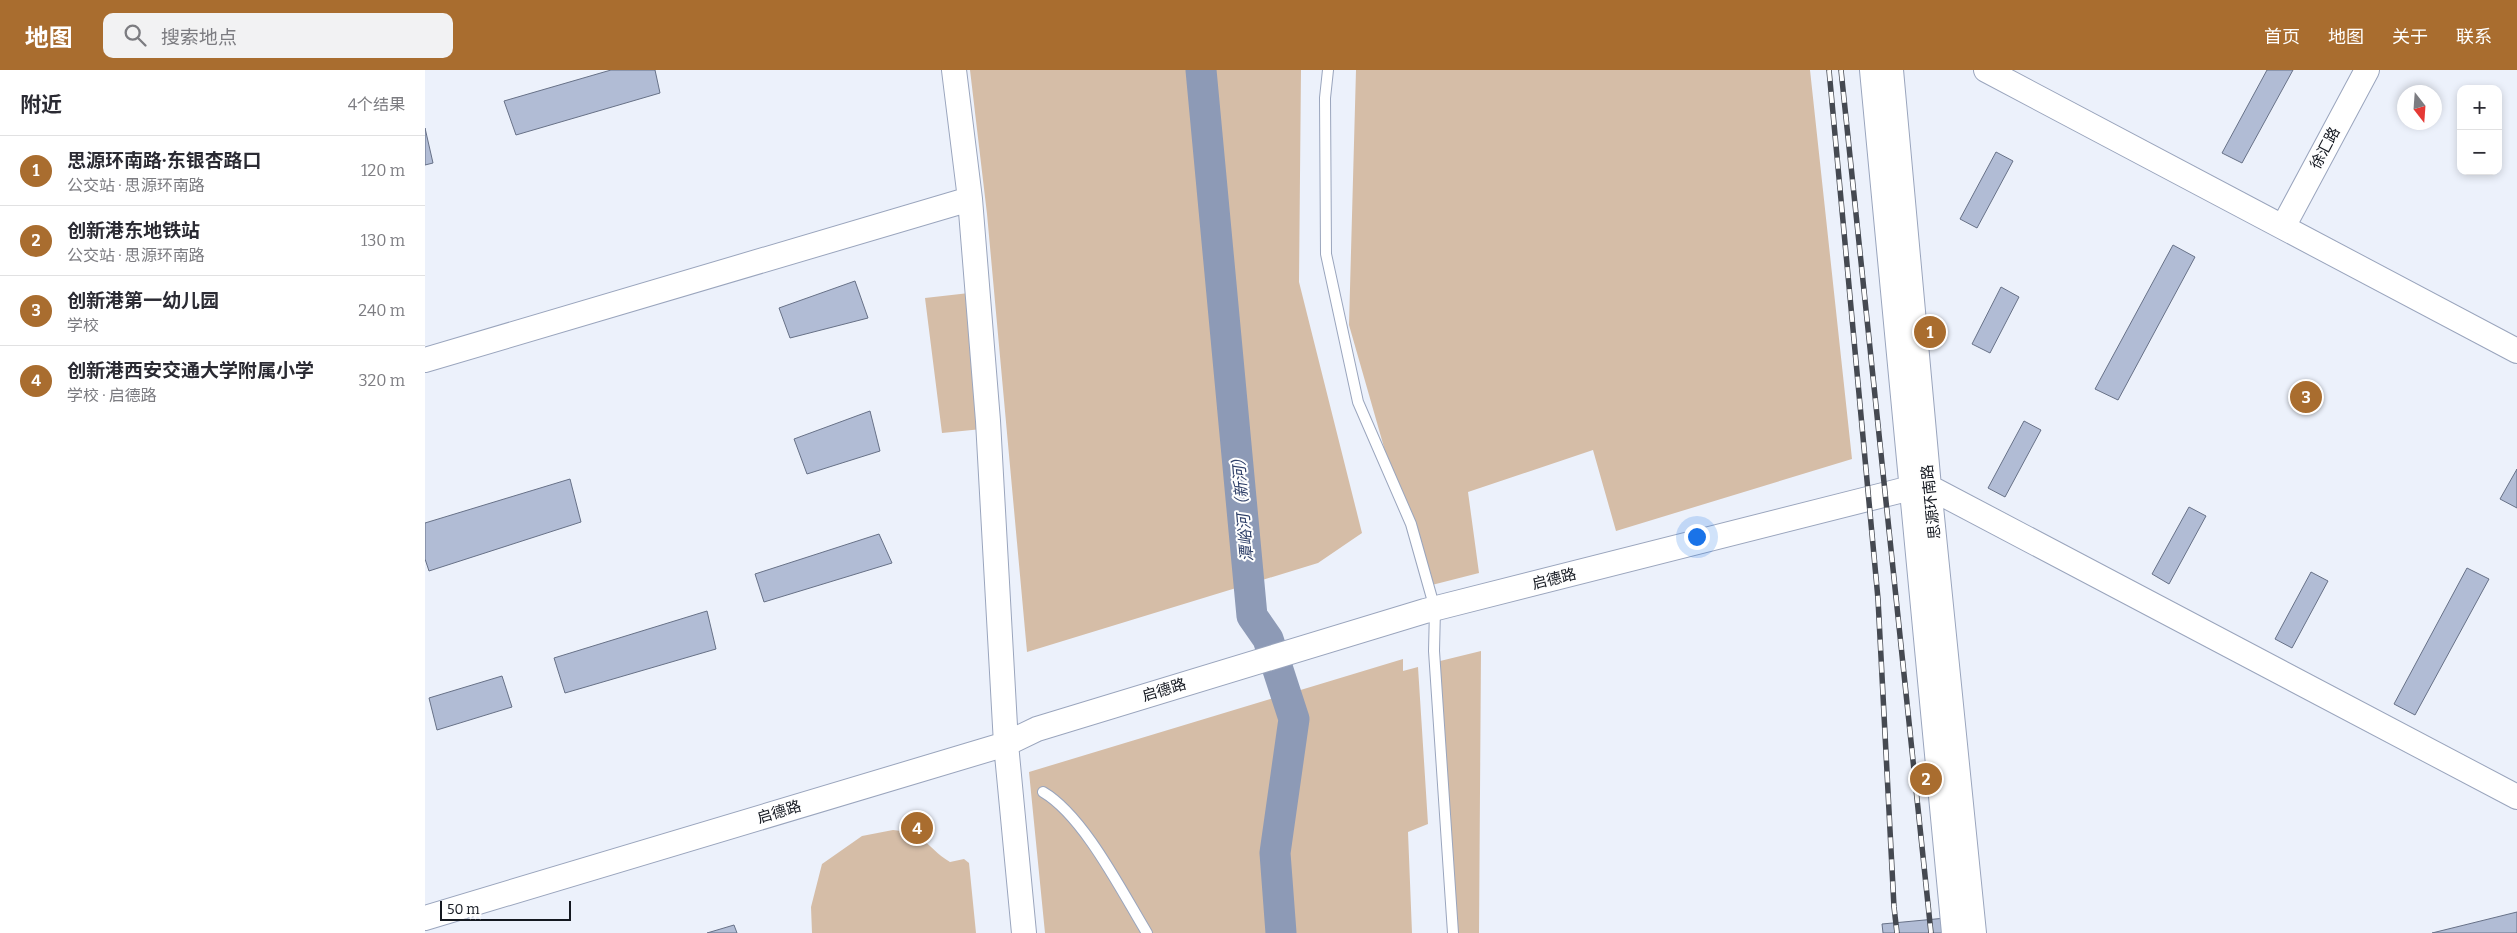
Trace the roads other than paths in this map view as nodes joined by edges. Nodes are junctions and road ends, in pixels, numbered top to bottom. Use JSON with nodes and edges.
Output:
{"nodes":[{"id":1,"x":954,"y":70,"type":"edge"},
{"id":2,"x":1328,"y":70,"type":"edge"},
{"id":3,"x":1872,"y":70,"type":"edge"},
{"id":4,"x":1891,"y":70,"type":"edge"},
{"id":5,"x":1987,"y":70,"type":"edge"},
{"id":6,"x":2367,"y":70,"type":"edge"},
{"id":7,"x":970,"y":199,"type":"junction"},
{"id":8,"x":2283,"y":227,"type":"junction"},
{"id":9,"x":2517,"y":351,"type":"edge"},
{"id":10,"x":425,"y":360,"type":"edge"},
{"id":11,"x":1920,"y":487,"type":"junction"},
{"id":12,"x":1430,"y":610,"type":"junction"},
{"id":13,"x":1006,"y":744,"type":"junction"},
{"id":14,"x":1043,"y":792,"type":"dead end"},
{"id":15,"x":2517,"y":797,"type":"edge"},
{"id":16,"x":425,"y":918,"type":"edge"},
{"id":17,"x":1025,"y":933,"type":"edge"},
{"id":18,"x":1147,"y":933,"type":"edge"},
{"id":19,"x":1453,"y":933,"type":"edge"},
{"id":20,"x":1955,"y":933,"type":"edge"},
{"id":21,"x":1974,"y":933,"type":"edge"}],
"edges":[{"from":1,"to":7,"type":"street"},
{"from":2,"to":12,"type":"lane"},
{"from":3,"to":11,"type":"street","name":"思源环南路"},
{"from":4,"to":11,"type":"street","name":"思源环南路"},
{"from":5,"to":8,"type":"street"},
{"from":6,"to":8,"type":"street","name":"徐汇路"},
{"from":7,"to":10,"type":"street"},
{"from":7,"to":13,"type":"street"},
{"from":8,"to":9,"type":"street"},
{"from":11,"to":12,"type":"street","name":"启德路"},
{"from":11,"to":15,"type":"street"},
{"from":11,"to":20,"type":"street","name":"思源环南路"},
{"from":11,"to":21,"type":"street","name":"思源环南路"},
{"from":12,"to":13,"type":"street","name":"启德路"},
{"from":12,"to":19,"type":"lane"},
{"from":13,"to":16,"type":"street","name":"启德路"},
{"from":13,"to":17,"type":"street"},
{"from":14,"to":18,"type":"lane"}]}
